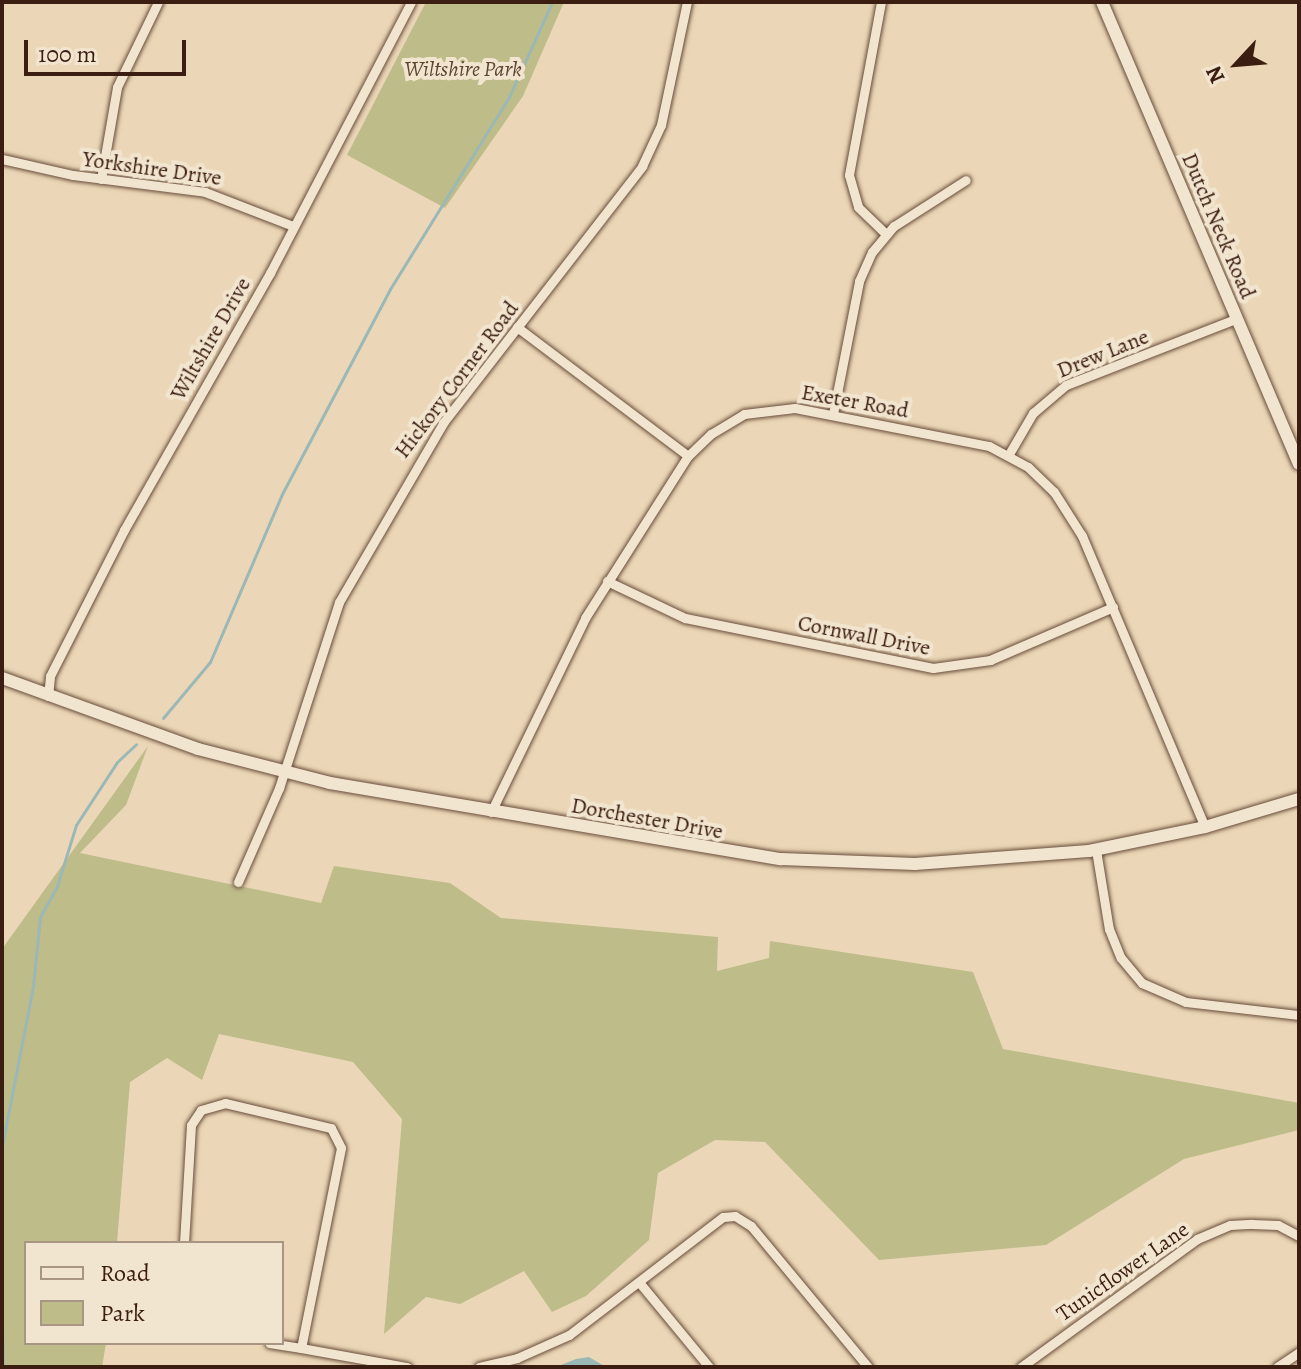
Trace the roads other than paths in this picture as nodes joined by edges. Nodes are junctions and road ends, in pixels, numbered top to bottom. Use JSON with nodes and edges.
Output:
{"nodes":[{"id":1,"x":158,"y":2,"type":"edge"},
{"id":2,"x":411,"y":2,"type":"edge"},
{"id":3,"x":687,"y":2,"type":"edge"},
{"id":4,"x":881,"y":2,"type":"edge"},
{"id":5,"x":1102,"y":2,"type":"edge"},
{"id":6,"x":2,"y":159,"type":"edge"},
{"id":7,"x":101,"y":179,"type":"junction"},
{"id":8,"x":966,"y":180,"type":"dead end"},
{"id":9,"x":293,"y":226,"type":"junction"},
{"id":10,"x":885,"y":233,"type":"junction"},
{"id":11,"x":1235,"y":319,"type":"junction"},
{"id":12,"x":517,"y":327,"type":"junction"},
{"id":13,"x":833,"y":414,"type":"junction"},
{"id":14,"x":1009,"y":454,"type":"junction"},
{"id":15,"x":688,"y":456,"type":"junction"},
{"id":16,"x":1299,"y":464,"type":"edge"},
{"id":17,"x":607,"y":581,"type":"junction"},
{"id":18,"x":1113,"y":607,"type":"junction"},
{"id":19,"x":2,"y":678,"type":"edge"},
{"id":20,"x":48,"y":696,"type":"junction"},
{"id":21,"x":283,"y":772,"type":"junction"},
{"id":22,"x":1299,"y":799,"type":"edge"},
{"id":23,"x":491,"y":813,"type":"junction"},
{"id":24,"x":1205,"y":827,"type":"junction"},
{"id":25,"x":1096,"y":850,"type":"junction"},
{"id":26,"x":238,"y":882,"type":"dead end"},
{"id":27,"x":1299,"y":1015,"type":"edge"},
{"id":28,"x":1299,"y":1236,"type":"edge"},
{"id":29,"x":184,"y":1241,"type":"edge"},
{"id":30,"x":639,"y":1282,"type":"junction"},
{"id":31,"x":282,"y":1345,"type":"edge"},
{"id":32,"x":301,"y":1348,"type":"junction"},
{"id":33,"x":1299,"y":1352,"type":"edge"},
{"id":34,"x":407,"y":1367,"type":"edge"},
{"id":35,"x":479,"y":1367,"type":"edge"},
{"id":36,"x":709,"y":1367,"type":"edge"},
{"id":37,"x":868,"y":1367,"type":"edge"},
{"id":38,"x":1021,"y":1367,"type":"edge"},
{"id":39,"x":1277,"y":1367,"type":"edge"}],
"edges":[{"from":1,"to":7,"type":"street"},
{"from":2,"to":9,"type":"street","name":"Wiltshire Drive"},
{"from":3,"to":12,"type":"street","name":"Hickory Corner Road"},
{"from":4,"to":10,"type":"street"},
{"from":5,"to":11,"type":"street","name":"Dutch Neck Road"},
{"from":6,"to":7,"type":"street","name":"Yorkshire Drive"},
{"from":7,"to":9,"type":"street","name":"Yorkshire Drive"},
{"from":8,"to":10,"type":"street"},
{"from":9,"to":20,"type":"street","name":"Wiltshire Drive"},
{"from":10,"to":13,"type":"street"},
{"from":11,"to":14,"type":"street","name":"Drew Lane"},
{"from":11,"to":16,"type":"street","name":"Dutch Neck Road"},
{"from":12,"to":15,"type":"street"},
{"from":12,"to":21,"type":"street","name":"Hickory Corner Road"},
{"from":13,"to":14,"type":"street","name":"Exeter Road"},
{"from":13,"to":15,"type":"street","name":"Exeter Road"},
{"from":14,"to":18,"type":"street","name":"Exeter Road"},
{"from":15,"to":17,"type":"street","name":"Exeter Road"},
{"from":17,"to":18,"type":"street","name":"Cornwall Drive"},
{"from":17,"to":23,"type":"street","name":"Exeter Road"},
{"from":18,"to":24,"type":"street","name":"Exeter Road"},
{"from":19,"to":20,"type":"street","name":"Dorchester Drive"},
{"from":20,"to":21,"type":"street","name":"Dorchester Drive"},
{"from":21,"to":23,"type":"street","name":"Dorchester Drive"},
{"from":21,"to":26,"type":"street","name":"Hickory Corner Road"},
{"from":22,"to":24,"type":"street","name":"Dorchester Drive"},
{"from":23,"to":25,"type":"street","name":"Dorchester Drive"},
{"from":24,"to":25,"type":"street","name":"Dorchester Drive"},
{"from":25,"to":27,"type":"street"},
{"from":28,"to":38,"type":"street","name":"Tunicflower Lane"},
{"from":29,"to":32,"type":"street"},
{"from":30,"to":35,"type":"street"},
{"from":30,"to":36,"type":"street"},
{"from":30,"to":37,"type":"street"},
{"from":31,"to":32,"type":"street"},
{"from":32,"to":34,"type":"street"},
{"from":33,"to":39,"type":"street"}]}
